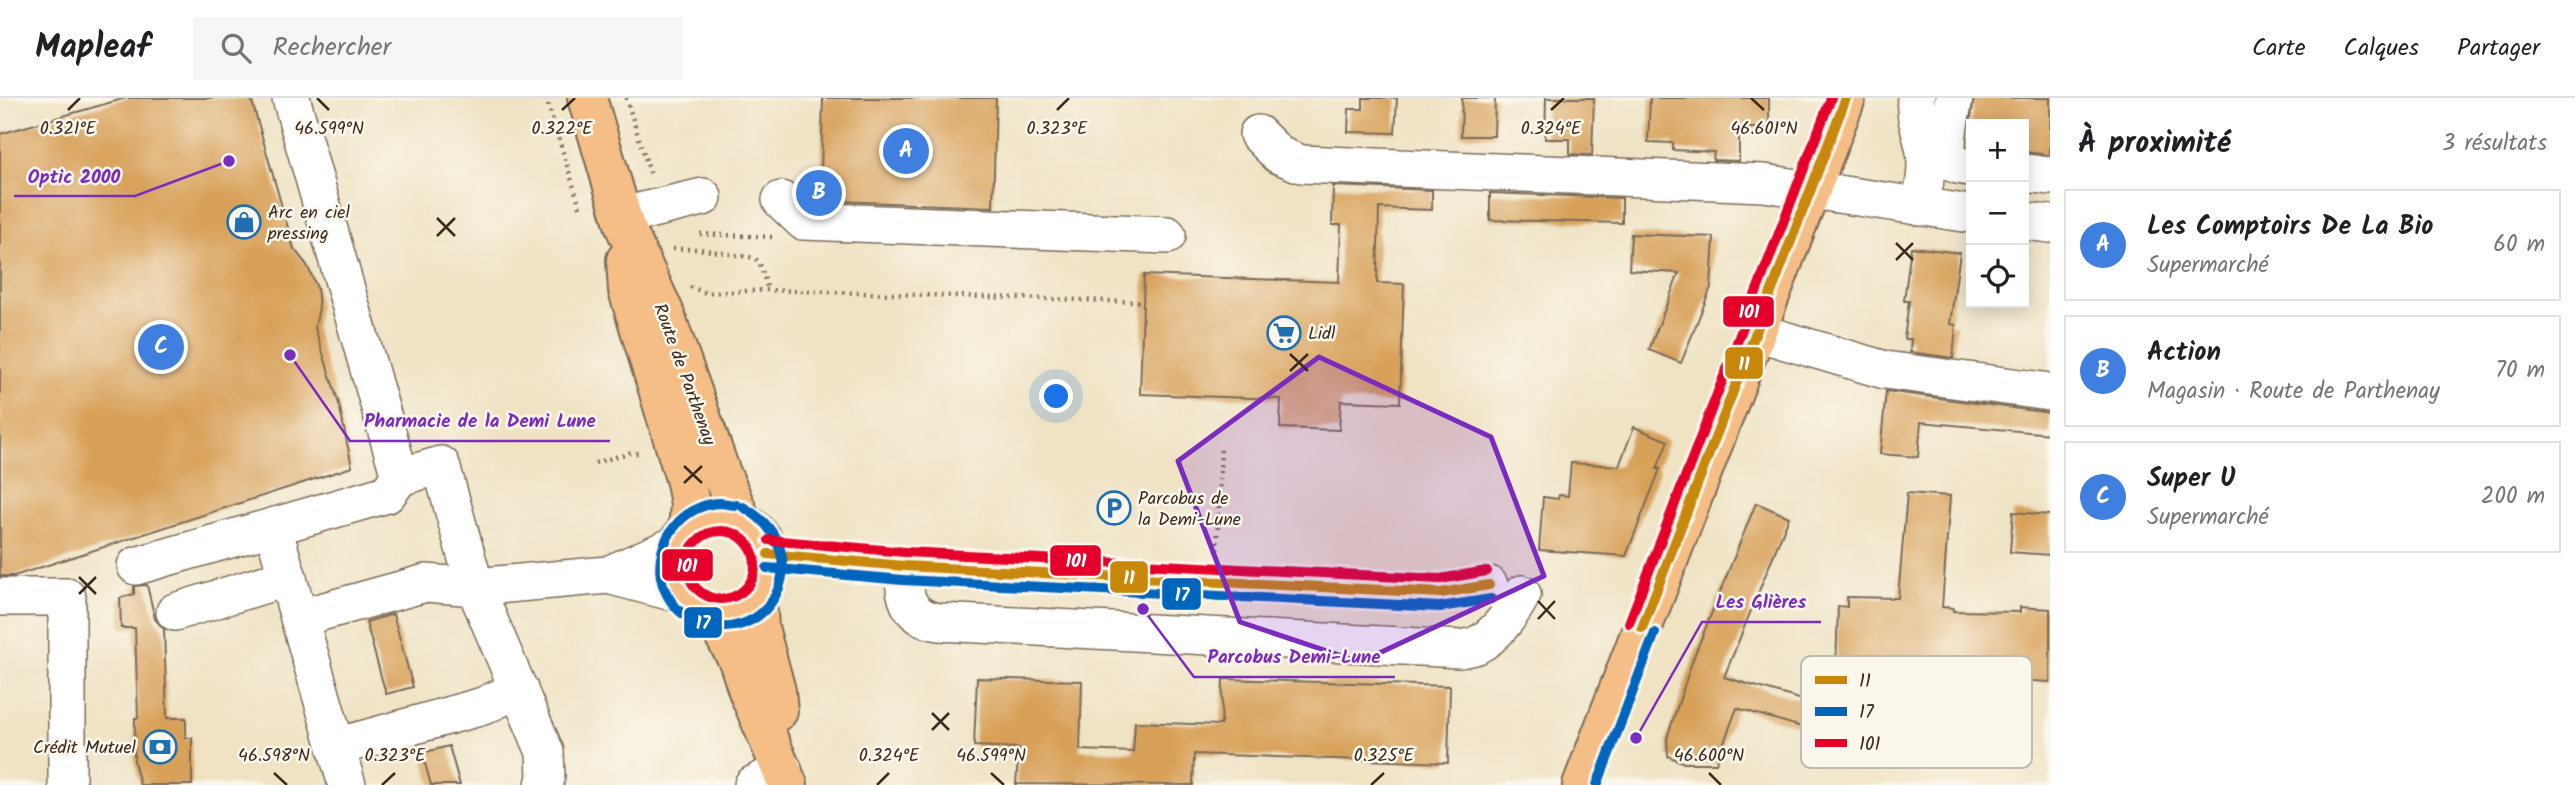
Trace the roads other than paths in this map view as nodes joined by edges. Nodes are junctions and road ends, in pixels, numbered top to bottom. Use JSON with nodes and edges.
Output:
{"nodes":[{"id":1,"x":291,"y":98,"type":"edge"},
{"id":2,"x":587,"y":98,"type":"edge"},
{"id":3,"x":1846,"y":98,"type":"edge"},
{"id":4,"x":1916,"y":98,"type":"edge"},
{"id":5,"x":1954,"y":98,"type":"edge"},
{"id":6,"x":1258,"y":134,"type":"dead end"},
{"id":7,"x":1966,"y":166,"type":"edge"},
{"id":8,"x":2029,"y":174,"type":"edge"},
{"id":9,"x":2050,"y":176,"type":"edge"},
{"id":10,"x":1810,"y":188,"type":"junction"},
{"id":11,"x":703,"y":197,"type":"dead end"},
{"id":12,"x":787,"y":206,"type":"road end"},
{"id":13,"x":1920,"y":207,"type":"junction"},
{"id":14,"x":1966,"y":213,"type":"edge"},
{"id":15,"x":623,"y":221,"type":"junction"},
{"id":16,"x":2029,"y":222,"type":"edge"},
{"id":17,"x":2050,"y":224,"type":"edge"},
{"id":18,"x":1167,"y":235,"type":"dead end"},
{"id":19,"x":1756,"y":332,"type":"junction"},
{"id":20,"x":2050,"y":393,"type":"edge"},
{"id":21,"x":400,"y":477,"type":"junction"},
{"id":22,"x":742,"y":522,"type":"junction"},
{"id":23,"x":273,"y":527,"type":"junction"},
{"id":24,"x":683,"y":538,"type":"junction"},
{"id":25,"x":768,"y":554,"type":"junction"},
{"id":26,"x":136,"y":566,"type":"dead end"},
{"id":27,"x":904,"y":566,"type":"junction"},
{"id":28,"x":608,"y":575,"type":"junction"},
{"id":29,"x":288,"y":578,"type":"junction"},
{"id":30,"x":475,"y":587,"type":"junction"},
{"id":31,"x":0,"y":597,"type":"edge"},
{"id":32,"x":757,"y":597,"type":"junction"},
{"id":33,"x":697,"y":603,"type":"junction"},
{"id":34,"x":175,"y":612,"type":"dead end"},
{"id":35,"x":299,"y":618,"type":"junction"},
{"id":36,"x":519,"y":689,"type":"junction"},
{"id":37,"x":337,"y":747,"type":"junction"},
{"id":38,"x":775,"y":780,"type":"edge"},
{"id":39,"x":67,"y":785,"type":"edge"},
{"id":40,"x":347,"y":785,"type":"edge"},
{"id":41,"x":544,"y":785,"type":"edge"},
{"id":42,"x":1582,"y":785,"type":"edge"}],
"edges":[{"from":1,"to":21,"type":"street"},
{"from":2,"to":15,"type":"main road","name":"Route de Parthenay"},
{"from":3,"to":10,"type":"main road"},
{"from":4,"to":13,"type":"street"},
{"from":5,"to":7,"type":"street"},
{"from":6,"to":10,"type":"street"},
{"from":8,"to":9,"type":"street"},
{"from":10,"to":13,"type":"street"},
{"from":10,"to":19,"type":"main road"},
{"from":11,"to":15,"type":"street"},
{"from":12,"to":18,"type":"street"},
{"from":13,"to":14,"type":"street"},
{"from":15,"to":22,"type":"main road","name":"Route de Parthenay"},
{"from":15,"to":24,"type":"main road","name":"Route de Parthenay"},
{"from":16,"to":17,"type":"street"},
{"from":19,"to":20,"type":"street"},
{"from":19,"to":42,"type":"main road"},
{"from":21,"to":23,"type":"street"},
{"from":21,"to":30,"type":"street"},
{"from":22,"to":24,"type":"main road"},
{"from":22,"to":25,"type":"main road"},
{"from":23,"to":26,"type":"street"},
{"from":23,"to":29,"type":"street"},
{"from":24,"to":28,"type":"street"},
{"from":24,"to":33,"type":"main road"},
{"from":25,"to":27,"type":"street"},
{"from":25,"to":32,"type":"main road"},
{"from":27,"to":27,"type":"street"},
{"from":28,"to":30,"type":"street"},
{"from":28,"to":33,"type":"street"},
{"from":29,"to":34,"type":"street"},
{"from":29,"to":35,"type":"street"},
{"from":30,"to":35,"type":"street"},
{"from":30,"to":36,"type":"street"},
{"from":31,"to":39,"type":"street"},
{"from":32,"to":33,"type":"main road"},
{"from":32,"to":38,"type":"main road"},
{"from":33,"to":38,"type":"main road"},
{"from":35,"to":37,"type":"street"},
{"from":36,"to":37,"type":"street"},
{"from":36,"to":41,"type":"street"},
{"from":37,"to":40,"type":"street"}]}
